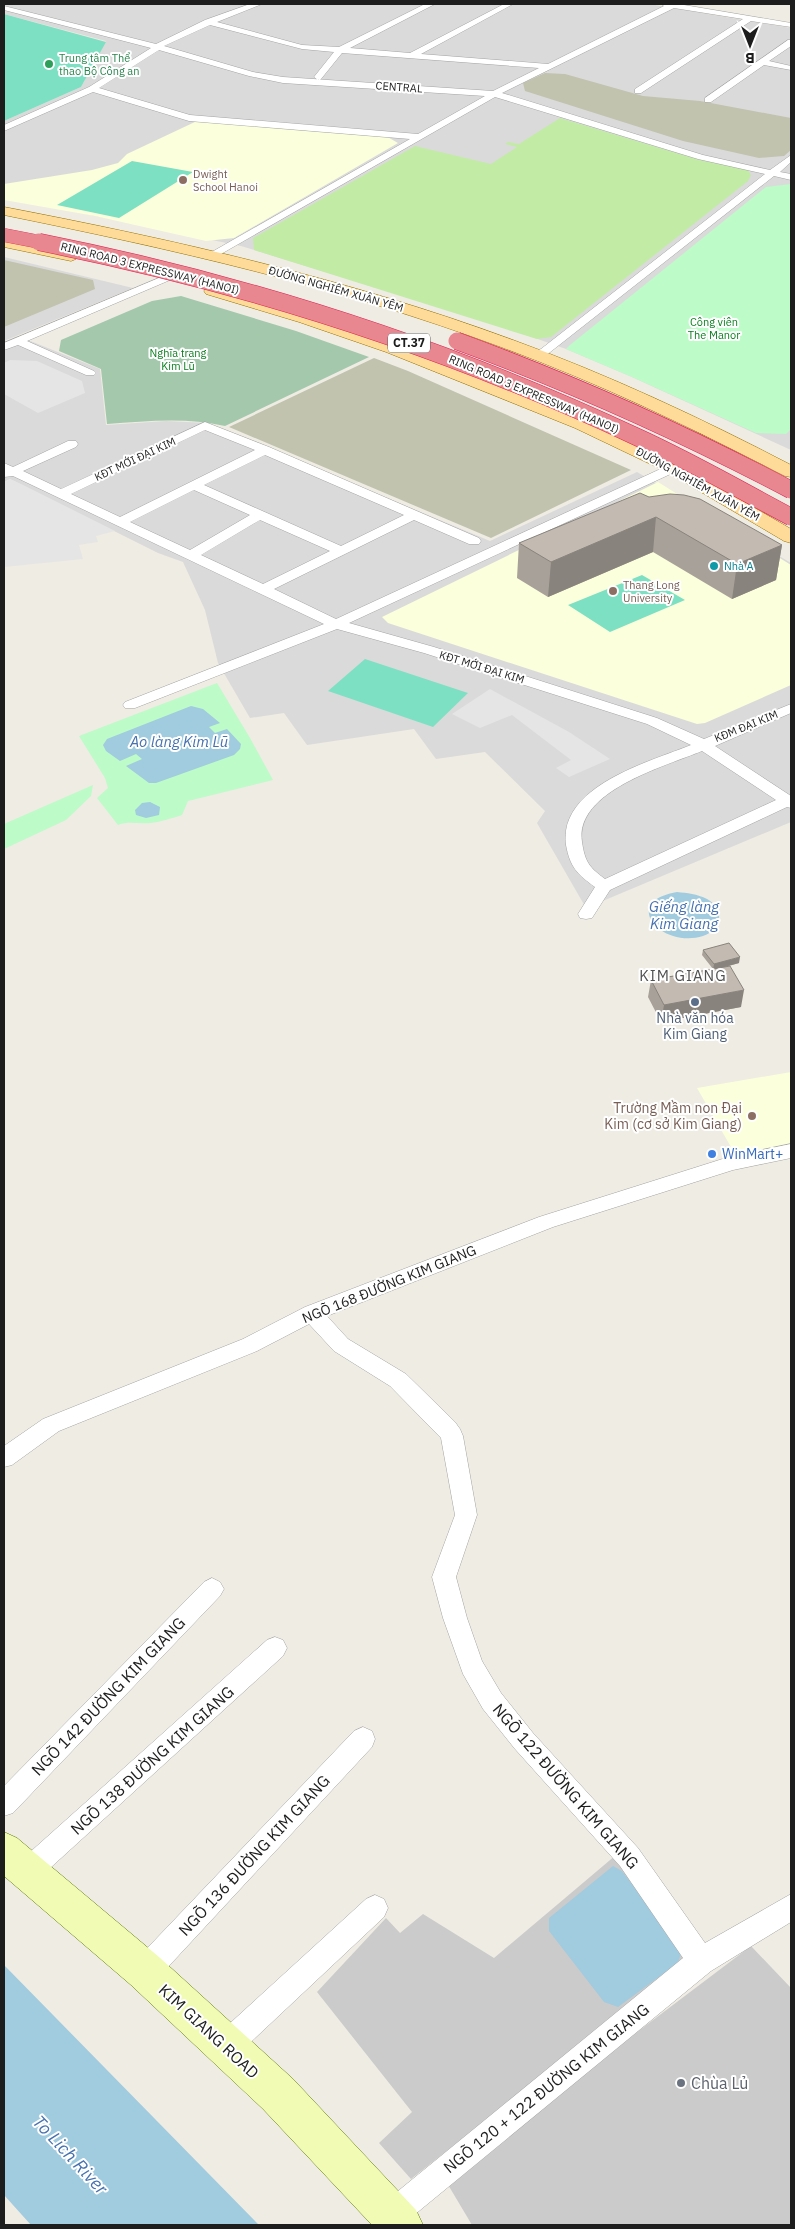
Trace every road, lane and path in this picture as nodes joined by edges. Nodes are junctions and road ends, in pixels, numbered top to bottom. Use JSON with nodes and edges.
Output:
{"nodes":[{"id":1,"x":15,"y":4,"type":"edge"},
{"id":2,"x":258,"y":4,"type":"edge"},
{"id":3,"x":431,"y":4,"type":"edge"},
{"id":4,"x":509,"y":4,"type":"edge"},
{"id":5,"x":668,"y":4,"type":"edge"},
{"id":6,"x":241,"y":6,"type":"edge"},
{"id":7,"x":4,"y":8,"type":"edge"},
{"id":8,"x":750,"y":18,"type":"junction"},
{"id":9,"x":208,"y":22,"type":"junction"},
{"id":10,"x":791,"y":24,"type":"edge"},
{"id":11,"x":130,"y":39,"type":"junction"},
{"id":12,"x":165,"y":42,"type":"junction"},
{"id":13,"x":791,"y":42,"type":"edge"},
{"id":14,"x":156,"y":47,"type":"junction"},
{"id":15,"x":126,"y":48,"type":"dead end"},
{"id":16,"x":340,"y":50,"type":"junction"},
{"id":17,"x":412,"y":55,"type":"junction"},
{"id":18,"x":122,"y":57,"type":"dead end"},
{"id":19,"x":763,"y":62,"type":"junction"},
{"id":20,"x":549,"y":66,"type":"junction"},
{"id":21,"x":791,"y":68,"type":"edge"},
{"id":22,"x":114,"y":75,"type":"junction"},
{"id":23,"x":318,"y":77,"type":"junction"},
{"id":24,"x":92,"y":89,"type":"junction"},
{"id":25,"x":499,"y":91,"type":"junction"},
{"id":26,"x":638,"y":91,"type":"dead end"},
{"id":27,"x":708,"y":100,"type":"dead end"},
{"id":28,"x":4,"y":128,"type":"edge"},
{"id":29,"x":420,"y":137,"type":"junction"},
{"id":30,"x":791,"y":158,"type":"edge"},
{"id":31,"x":791,"y":169,"type":"edge"},
{"id":32,"x":776,"y":170,"type":"junction"},
{"id":33,"x":791,"y":177,"type":"edge"},
{"id":34,"x":4,"y":211,"type":"edge"},
{"id":35,"x":4,"y":221,"type":"edge"},
{"id":36,"x":6,"y":243,"type":"edge"},
{"id":37,"x":214,"y":255,"type":"junction"},
{"id":38,"x":166,"y":278,"type":"junction"},
{"id":39,"x":18,"y":341,"type":"junction"},
{"id":40,"x":4,"y":347,"type":"edge"},
{"id":41,"x":535,"y":354,"type":"junction"},
{"id":42,"x":90,"y":373,"type":"dead end"},
{"id":43,"x":480,"y":383,"type":"junction"},
{"id":44,"x":72,"y":444,"type":"dead end"},
{"id":45,"x":265,"y":450,"type":"junction"},
{"id":46,"x":789,"y":467,"type":"edge"},
{"id":47,"x":673,"y":468,"type":"junction"},
{"id":48,"x":7,"y":471,"type":"edge"},
{"id":49,"x":195,"y":486,"type":"junction"},
{"id":50,"x":791,"y":490,"type":"edge"},
{"id":51,"x":60,"y":494,"type":"junction"},
{"id":52,"x":259,"y":515,"type":"junction"},
{"id":53,"x":414,"y":515,"type":"junction"},
{"id":54,"x":791,"y":517,"type":"edge"},
{"id":55,"x":120,"y":522,"type":"junction"},
{"id":56,"x":791,"y":537,"type":"edge"},
{"id":57,"x":474,"y":541,"type":"dead end"},
{"id":58,"x":341,"y":551,"type":"junction"},
{"id":59,"x":191,"y":554,"type":"junction"},
{"id":60,"x":262,"y":590,"type":"junction"},
{"id":61,"x":336,"y":624,"type":"junction"},
{"id":62,"x":130,"y":705,"type":"dead end"},
{"id":63,"x":791,"y":708,"type":"edge"},
{"id":64,"x":702,"y":744,"type":"junction"},
{"id":65,"x":789,"y":801,"type":"edge"},
{"id":66,"x":604,"y":886,"type":"junction"},
{"id":67,"x":586,"y":914,"type":"dead end"},
{"id":68,"x":791,"y":1151,"type":"edge"},
{"id":69,"x":312,"y":1313,"type":"junction"},
{"id":70,"x":4,"y":1458,"type":"edge"},
{"id":71,"x":212,"y":1589,"type":"dead end"},
{"id":72,"x":275,"y":1648,"type":"dead end"},
{"id":73,"x":363,"y":1739,"type":"dead end"},
{"id":74,"x":4,"y":1804,"type":"edge"},
{"id":75,"x":16,"y":1861,"type":"edge"},
{"id":76,"x":791,"y":1907,"type":"edge"},
{"id":77,"x":376,"y":1908,"type":"dead end"},
{"id":78,"x":701,"y":1961,"type":"junction"},
{"id":79,"x":145,"y":1971,"type":"junction"},
{"id":80,"x":226,"y":2046,"type":"junction"},
{"id":81,"x":396,"y":2220,"type":"edge"}],
"edges":[{"from":1,"to":12,"type":"street","name":"CENTRAL"},
{"from":2,"to":6,"type":"street"},
{"from":3,"to":16,"type":"street"},
{"from":4,"to":17,"type":"street"},
{"from":5,"to":8,"type":"street"},
{"from":5,"to":20,"type":"street"},
{"from":6,"to":9,"type":"street"},
{"from":7,"to":11,"type":"street","name":"CENTRAL"},
{"from":8,"to":10,"type":"street"},
{"from":8,"to":26,"type":"street"},
{"from":9,"to":12,"type":"street"},
{"from":9,"to":16,"type":"street"},
{"from":11,"to":14,"type":"street","name":"CENTRAL"},
{"from":11,"to":15,"type":"street"},
{"from":12,"to":14,"type":"street"},
{"from":12,"to":23,"type":"street","name":"CENTRAL"},
{"from":13,"to":19,"type":"street"},
{"from":14,"to":22,"type":"street"},
{"from":14,"to":25,"type":"street","name":"CENTRAL"},
{"from":16,"to":17,"type":"street"},
{"from":16,"to":23,"type":"street"},
{"from":17,"to":20,"type":"street"},
{"from":18,"to":22,"type":"street"},
{"from":19,"to":21,"type":"street"},
{"from":19,"to":27,"type":"street"},
{"from":20,"to":25,"type":"street"},
{"from":22,"to":24,"type":"street"},
{"from":23,"to":25,"type":"street","name":"CENTRAL"},
{"from":24,"to":28,"type":"street"},
{"from":24,"to":29,"type":"street"},
{"from":25,"to":29,"type":"street"},
{"from":25,"to":32,"type":"street","name":"CENTRAL"},
{"from":29,"to":37,"type":"street"},
{"from":30,"to":32,"type":"street"},
{"from":31,"to":32,"type":"street","name":"CENTRAL"},
{"from":32,"to":33,"type":"street","name":"CENTRAL"},
{"from":32,"to":41,"type":"street"},
{"from":34,"to":37,"type":"main road","name":"ĐƯỜNG NGHIÊM XUÂN YÊM"},
{"from":35,"to":50,"type":"highway","name":"RING ROAD 3 EXPRESSWAY (HANOI)","number":"CT.37","bridge":true},
{"from":36,"to":38,"type":"main road","name":"ĐƯỜNG NGHIÊM XUÂN YÊM"},
{"from":36,"to":54,"type":"highway","name":"RING ROAD 3 EXPRESSWAY (HANOI)","number":"CT.37","bridge":true},
{"from":37,"to":41,"type":"main road","name":"ĐƯỜNG NGHIÊM XUÂN YÊM"},
{"from":38,"to":39,"type":"street"},
{"from":38,"to":43,"type":"main road","name":"ĐƯỜNG NGHIÊM XUÂN YÊM"},
{"from":39,"to":40,"type":"street"},
{"from":39,"to":42,"type":"street"},
{"from":41,"to":43,"type":"main road"},
{"from":41,"to":46,"type":"main road","name":"ĐƯỜNG NGHIÊM XUÂN YÊM"},
{"from":43,"to":47,"type":"main road","name":"ĐƯỜNG NGHIÊM XUÂN YÊM"},
{"from":44,"to":48,"type":"street"},
{"from":45,"to":49,"type":"street"},
{"from":45,"to":51,"type":"street","name":"KĐT MỚI ĐẠI KIM"},
{"from":45,"to":53,"type":"street","name":"KĐT MỚI ĐẠI KIM"},
{"from":47,"to":56,"type":"main road","name":"ĐƯỜNG NGHIÊM XUÂN YÊM"},
{"from":47,"to":61,"type":"street"},
{"from":48,"to":51,"type":"street","name":"KĐT MỚI ĐẠI KIM"},
{"from":49,"to":52,"type":"street"},
{"from":49,"to":55,"type":"street"},
{"from":51,"to":55,"type":"street","name":"KĐT MỚI ĐẠI KIM"},
{"from":52,"to":58,"type":"street"},
{"from":52,"to":59,"type":"street"},
{"from":53,"to":57,"type":"street","name":"KĐT MỚI ĐẠI KIM"},
{"from":53,"to":58,"type":"street"},
{"from":55,"to":59,"type":"street","name":"KĐT MỚI ĐẠI KIM"},
{"from":58,"to":60,"type":"street"},
{"from":59,"to":60,"type":"street","name":"KĐT MỚI ĐẠI KIM"},
{"from":60,"to":61,"type":"street","name":"KĐT MỚI ĐẠI KIM"},
{"from":61,"to":62,"type":"street"},
{"from":61,"to":64,"type":"street","name":"KĐT MỚI ĐẠI KIM"},
{"from":63,"to":64,"type":"street","name":"KĐM ĐẠI KIM"},
{"from":64,"to":65,"type":"street","name":"KĐT MỚI ĐẠI KIM"},
{"from":64,"to":66,"type":"street"},
{"from":65,"to":66,"type":"street","name":"KĐT MỚI ĐẠI KIM"},
{"from":66,"to":67,"type":"street"},
{"from":68,"to":69,"type":"street","name":"NGÕ 168 ĐƯỜNG KIM GIANG"},
{"from":69,"to":70,"type":"street","name":"NGÕ 168 ĐƯỜNG KIM GIANG"},
{"from":69,"to":78,"type":"street","name":"NGÕ 122 ĐƯỜNG KIM GIANG"},
{"from":71,"to":74,"type":"street","name":"NGÕ 142 ĐƯỜNG KIM GIANG"},
{"from":72,"to":75,"type":"street","name":"NGÕ 138 ĐƯỜNG KIM GIANG"},
{"from":73,"to":79,"type":"street","name":"NGÕ 136 ĐƯỜNG KIM GIANG"},
{"from":75,"to":79,"type":"main road","name":"KIM GIANG ROAD"},
{"from":76,"to":78,"type":"street"},
{"from":77,"to":80,"type":"street"},
{"from":78,"to":81,"type":"street","name":"NGÕ 120 + 122 ĐƯỜNG KIM GIANG"},
{"from":79,"to":80,"type":"main road","name":"KIM GIANG ROAD"},
{"from":80,"to":81,"type":"main road","name":"KIM GIANG ROAD"}]}
